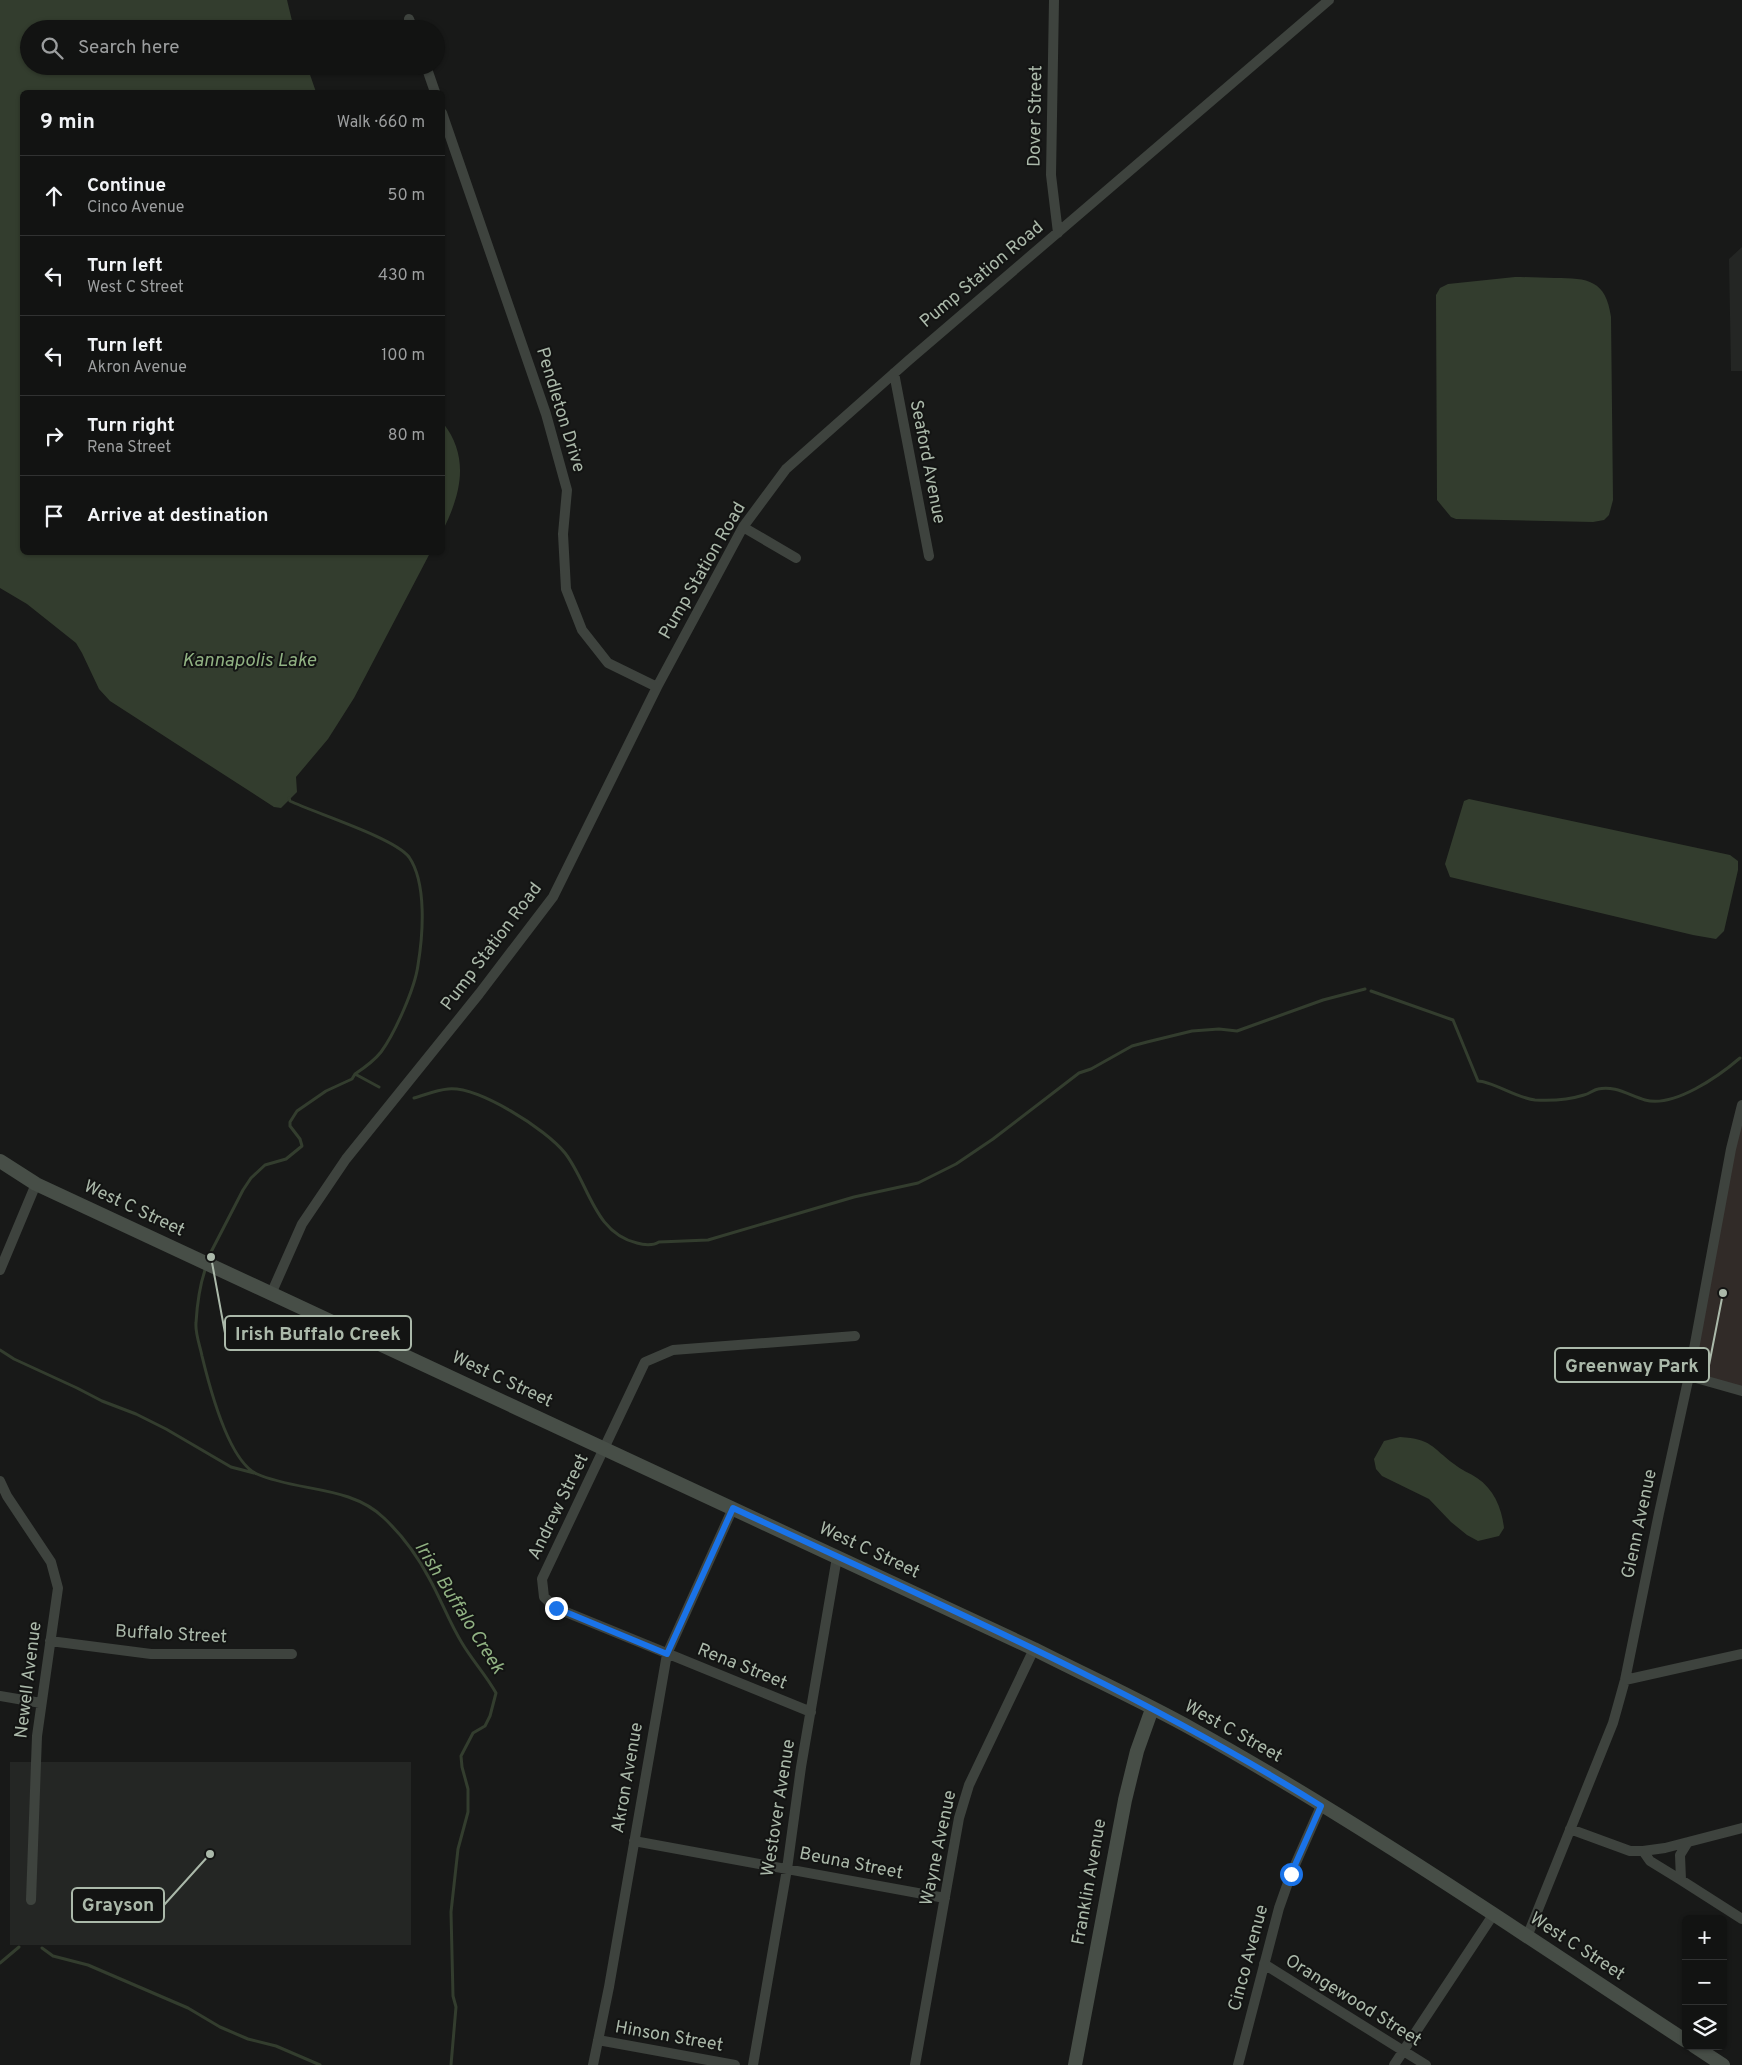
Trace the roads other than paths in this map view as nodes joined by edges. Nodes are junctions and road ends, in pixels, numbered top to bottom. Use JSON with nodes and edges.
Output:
{"nodes":[{"id":1,"x":1054,"y":0,"type":"edge"},
{"id":2,"x":1329,"y":0,"type":"edge"},
{"id":3,"x":429,"y":75,"type":"edge"},
{"id":4,"x":434,"y":90,"type":"edge"},
{"id":5,"x":445,"y":122,"type":"edge"},
{"id":6,"x":1058,"y":233,"type":"junction"},
{"id":7,"x":894,"y":374,"type":"junction"},
{"id":8,"x":743,"y":527,"type":"junction"},
{"id":9,"x":929,"y":556,"type":"dead end"},
{"id":10,"x":796,"y":558,"type":"dead end"},
{"id":11,"x":657,"y":687,"type":"junction"},
{"id":12,"x":1742,"y":1105,"type":"edge"},
{"id":13,"x":0,"y":1161,"type":"edge"},
{"id":14,"x":36,"y":1184,"type":"junction"},
{"id":15,"x":0,"y":1270,"type":"edge"},
{"id":16,"x":271,"y":1294,"type":"junction"},
{"id":17,"x":855,"y":1336,"type":"dead end"},
{"id":18,"x":1689,"y":1376,"type":"junction"},
{"id":19,"x":1742,"y":1391,"type":"edge"},
{"id":20,"x":604,"y":1450,"type":"junction"},
{"id":21,"x":0,"y":1481,"type":"edge"},
{"id":22,"x":733,"y":1508,"type":"junction"},
{"id":23,"x":837,"y":1556,"type":"junction"},
{"id":24,"x":542,"y":1579,"type":"joint"},
{"id":25,"x":50,"y":1641,"type":"junction"},
{"id":26,"x":1034,"y":1649,"type":"junction"},
{"id":27,"x":292,"y":1654,"type":"dead end"},
{"id":28,"x":667,"y":1654,"type":"junction"},
{"id":29,"x":1742,"y":1654,"type":"edge"},
{"id":30,"x":1625,"y":1680,"type":"junction"},
{"id":31,"x":0,"y":1696,"type":"edge"},
{"id":32,"x":41,"y":1703,"type":"junction"},
{"id":33,"x":1152,"y":1709,"type":"junction"},
{"id":34,"x":811,"y":1712,"type":"junction"},
{"id":35,"x":1321,"y":1806,"type":"junction"},
{"id":36,"x":1742,"y":1828,"type":"edge"},
{"id":37,"x":1570,"y":1829,"type":"junction"},
{"id":38,"x":634,"y":1841,"type":"junction"},
{"id":39,"x":1688,"y":1842,"type":"junction"},
{"id":40,"x":1644,"y":1851,"type":"junction"},
{"id":41,"x":787,"y":1869,"type":"junction"},
{"id":42,"x":1682,"y":1880,"type":"junction"},
{"id":43,"x":945,"y":1898,"type":"junction"},
{"id":44,"x":31,"y":1900,"type":"dead end"},
{"id":45,"x":1494,"y":1915,"type":"junction"},
{"id":46,"x":1742,"y":1919,"type":"edge"},
{"id":47,"x":1527,"y":1937,"type":"junction"},
{"id":48,"x":1264,"y":1964,"type":"junction"},
{"id":49,"x":1682,"y":2038,"type":"edge"},
{"id":50,"x":598,"y":2040,"type":"junction"},
{"id":51,"x":1700,"y":2050,"type":"edge"},
{"id":52,"x":1403,"y":2051,"type":"junction"},
{"id":53,"x":593,"y":2065,"type":"edge"},
{"id":54,"x":735,"y":2065,"type":"edge"},
{"id":55,"x":753,"y":2065,"type":"edge"},
{"id":56,"x":915,"y":2065,"type":"edge"},
{"id":57,"x":1075,"y":2065,"type":"edge"},
{"id":58,"x":1238,"y":2065,"type":"edge"},
{"id":59,"x":1394,"y":2065,"type":"edge"},
{"id":60,"x":1426,"y":2065,"type":"edge"},
{"id":61,"x":1723,"y":2065,"type":"edge"}],
"edges":[{"from":1,"to":6,"type":"street","name":"Dover Street"},
{"from":2,"to":6,"type":"street","name":"Pump Station Road"},
{"from":3,"to":4,"type":"street"},
{"from":5,"to":11,"type":"street","name":"Pendleton Drive"},
{"from":6,"to":7,"type":"street","name":"Pump Station Road"},
{"from":7,"to":8,"type":"street","name":"Pump Station Road"},
{"from":7,"to":9,"type":"street","name":"Seaford Avenue"},
{"from":8,"to":10,"type":"street"},
{"from":8,"to":11,"type":"street","name":"Pump Station Road"},
{"from":11,"to":16,"type":"street","name":"Pump Station Road"},
{"from":12,"to":18,"type":"street","name":"Glenn Avenue"},
{"from":13,"to":14,"type":"main road","name":"West C Street"},
{"from":14,"to":15,"type":"street"},
{"from":14,"to":16,"type":"main road","name":"West C Street"},
{"from":16,"to":20,"type":"main road","name":"West C Street"},
{"from":17,"to":20,"type":"street","name":"Andrew Street"},
{"from":18,"to":19,"type":"street"},
{"from":18,"to":30,"type":"street","name":"Glenn Avenue"},
{"from":20,"to":22,"type":"main road","name":"West C Street"},
{"from":20,"to":24,"type":"street","name":"Andrew Street"},
{"from":21,"to":25,"type":"street","name":"Newell Avenue"},
{"from":22,"to":23,"type":"main road","name":"West C Street"},
{"from":22,"to":28,"type":"street","name":"Akron Avenue"},
{"from":23,"to":26,"type":"main road","name":"West C Street"},
{"from":23,"to":34,"type":"street","name":"Westover Avenue"},
{"from":24,"to":28,"type":"street","name":"Rena Street"},
{"from":25,"to":27,"type":"street","name":"Buffalo Street"},
{"from":25,"to":32,"type":"street","name":"Newell Avenue"},
{"from":26,"to":33,"type":"main road","name":"West C Street"},
{"from":26,"to":43,"type":"street","name":"Wayne Avenue"},
{"from":28,"to":34,"type":"street","name":"Rena Street"},
{"from":28,"to":38,"type":"street","name":"Akron Avenue"},
{"from":29,"to":30,"type":"street"},
{"from":30,"to":37,"type":"street","name":"Glenn Avenue"},
{"from":31,"to":32,"type":"street"},
{"from":32,"to":44,"type":"street","name":"Newell Avenue"},
{"from":33,"to":35,"type":"main road","name":"West C Street"},
{"from":33,"to":57,"type":"main road","name":"Franklin Avenue"},
{"from":34,"to":41,"type":"street","name":"Westover Avenue"},
{"from":35,"to":45,"type":"main road","name":"West C Street"},
{"from":35,"to":48,"type":"street","name":"Cinco Avenue"},
{"from":36,"to":39,"type":"street"},
{"from":37,"to":40,"type":"street"},
{"from":37,"to":47,"type":"street","name":"Glenn Avenue"},
{"from":38,"to":41,"type":"street","name":"Beuna Street"},
{"from":38,"to":50,"type":"street","name":"Akron Avenue"},
{"from":39,"to":40,"type":"street"},
{"from":39,"to":42,"type":"street"},
{"from":40,"to":42,"type":"street"},
{"from":41,"to":43,"type":"street","name":"Beuna Street"},
{"from":41,"to":55,"type":"street","name":"Westover Avenue"},
{"from":42,"to":46,"type":"street"},
{"from":43,"to":56,"type":"street","name":"Wayne Avenue"},
{"from":45,"to":47,"type":"main road","name":"West C Street"},
{"from":45,"to":52,"type":"street"},
{"from":47,"to":49,"type":"main road","name":"West C Street"},
{"from":48,"to":52,"type":"street","name":"Orangewood Street"},
{"from":48,"to":58,"type":"street","name":"Cinco Avenue"},
{"from":50,"to":53,"type":"street","name":"Akron Avenue"},
{"from":50,"to":54,"type":"street","name":"Hinson Street"},
{"from":51,"to":61,"type":"main road"},
{"from":52,"to":59,"type":"street"},
{"from":52,"to":60,"type":"street","name":"Orangewood Street"}]}
